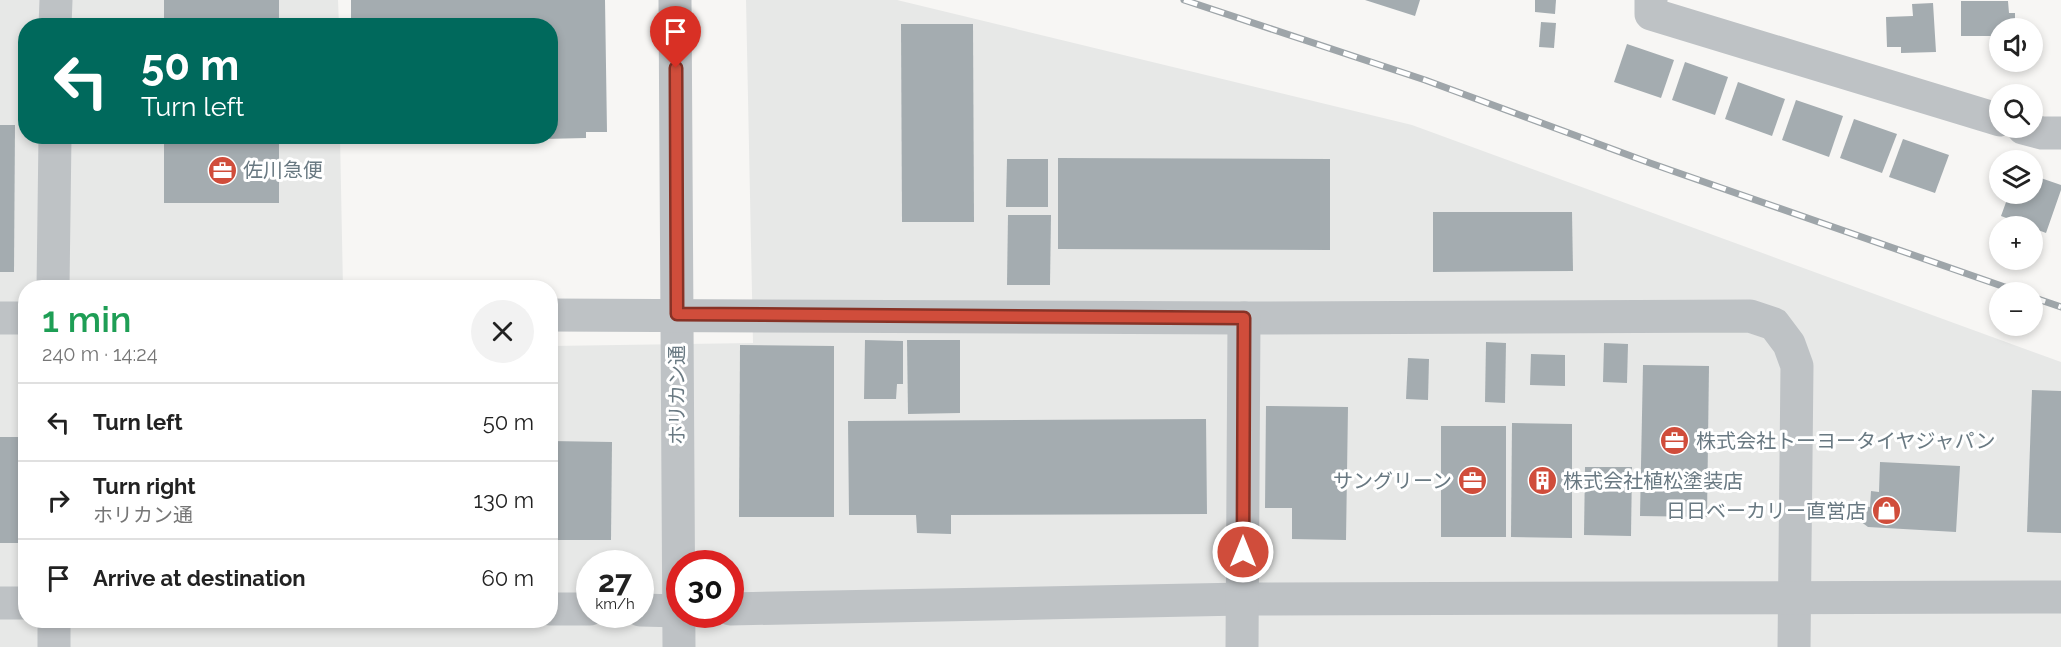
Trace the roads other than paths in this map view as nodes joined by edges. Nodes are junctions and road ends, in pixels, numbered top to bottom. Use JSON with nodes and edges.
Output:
{"nodes":[{"id":1,"x":56,"y":0,"type":"edge"},
{"id":2,"x":675,"y":0,"type":"edge"},
{"id":3,"x":1651,"y":0,"type":"edge"},
{"id":4,"x":55,"y":18,"type":"edge"},
{"id":5,"x":1989,"y":117,"type":"edge"},
{"id":6,"x":2043,"y":133,"type":"edge"},
{"id":7,"x":2061,"y":133,"type":"edge"},
{"id":8,"x":54,"y":144,"type":"edge"},
{"id":9,"x":53,"y":280,"type":"edge"},
{"id":10,"x":677,"y":314,"type":"junction"},
{"id":11,"x":558,"y":315,"type":"edge"},
{"id":12,"x":0,"y":318,"type":"edge"},
{"id":13,"x":18,"y":318,"type":"edge"},
{"id":14,"x":1244,"y":318,"type":"junction"},
{"id":15,"x":679,"y":550,"type":"edge"},
{"id":16,"x":2061,"y":597,"type":"edge"},
{"id":17,"x":1243,"y":599,"type":"junction"},
{"id":18,"x":1794,"y":599,"type":"junction"},
{"id":19,"x":0,"y":603,"type":"edge"},
{"id":20,"x":18,"y":603,"type":"edge"},
{"id":21,"x":558,"y":609,"type":"edge"},
{"id":22,"x":576,"y":609,"type":"edge"},
{"id":23,"x":744,"y":609,"type":"edge"},
{"id":24,"x":54,"y":628,"type":"edge"},
{"id":25,"x":679,"y":628,"type":"edge"},
{"id":26,"x":54,"y":647,"type":"edge"},
{"id":27,"x":679,"y":647,"type":"edge"},
{"id":28,"x":1242,"y":647,"type":"edge"},
{"id":29,"x":1794,"y":647,"type":"edge"}],
"edges":[{"from":1,"to":4,"type":"street"},
{"from":2,"to":10,"type":"street","name":"ホリカン通"},
{"from":3,"to":5,"type":"street"},
{"from":6,"to":7,"type":"street"},
{"from":8,"to":9,"type":"street"},
{"from":10,"to":11,"type":"street"},
{"from":10,"to":14,"type":"street"},
{"from":10,"to":15,"type":"street","name":"ホリカン通"},
{"from":12,"to":13,"type":"street"},
{"from":14,"to":17,"type":"street"},
{"from":14,"to":18,"type":"street"},
{"from":16,"to":18,"type":"street"},
{"from":17,"to":18,"type":"street"},
{"from":17,"to":23,"type":"street"},
{"from":17,"to":28,"type":"street"},
{"from":18,"to":29,"type":"street"},
{"from":19,"to":20,"type":"street"},
{"from":21,"to":22,"type":"street"},
{"from":24,"to":26,"type":"street"},
{"from":25,"to":27,"type":"street","name":"ホリカン通"}]}
